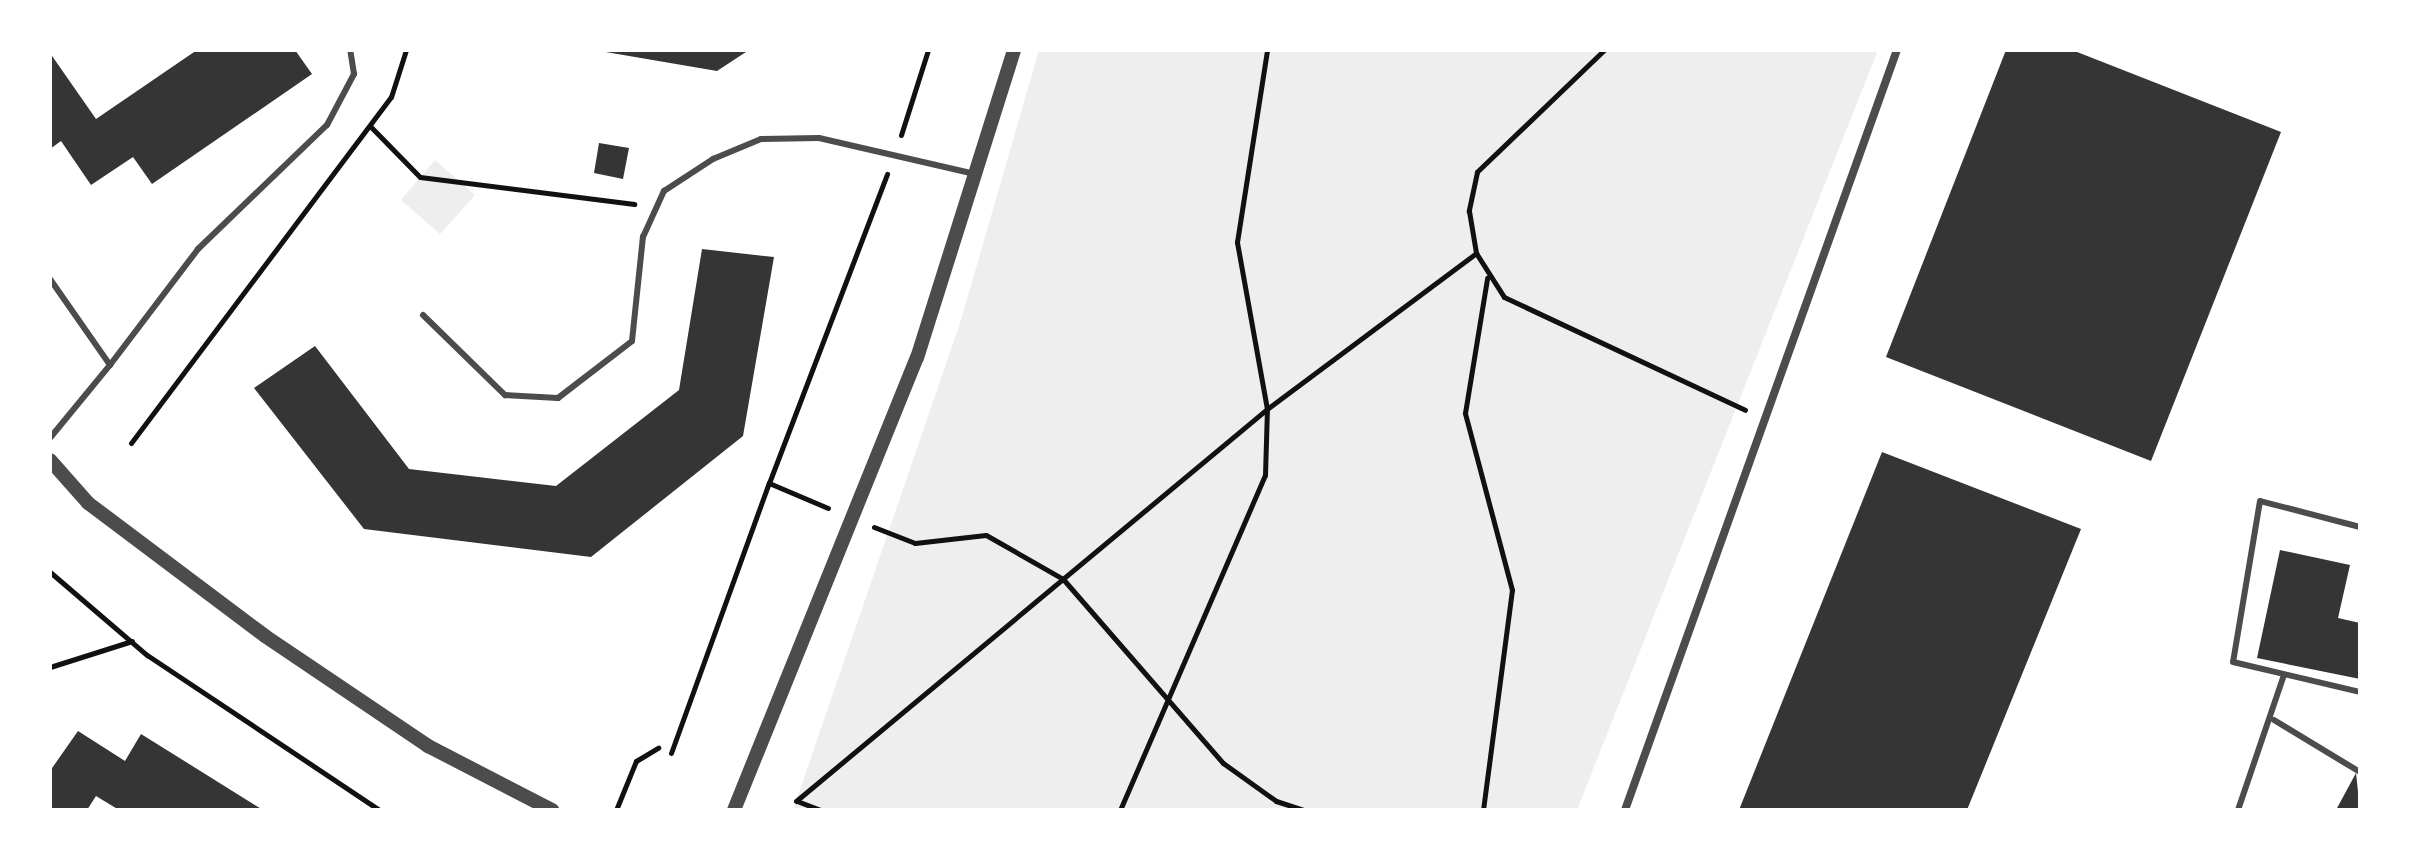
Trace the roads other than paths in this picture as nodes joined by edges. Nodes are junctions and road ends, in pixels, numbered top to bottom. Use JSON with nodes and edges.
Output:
{"nodes":[{"id":1,"x":350,"y":50,"type":"edge"},
{"id":2,"x":1014,"y":50,"type":"edge"},
{"id":3,"x":1897,"y":50,"type":"edge"},
{"id":4,"x":979,"y":175,"type":"junction"},
{"id":5,"x":50,"y":279,"type":"edge"},
{"id":6,"x":423,"y":315,"type":"dead end"},
{"id":7,"x":110,"y":365,"type":"junction"},
{"id":8,"x":50,"y":438,"type":"edge"},
{"id":9,"x":50,"y":460,"type":"edge"},
{"id":10,"x":2360,"y":527,"type":"edge"},
{"id":11,"x":2284,"y":675,"type":"junction"},
{"id":12,"x":2360,"y":692,"type":"edge"},
{"id":13,"x":2274,"y":720,"type":"junction"},
{"id":14,"x":2360,"y":772,"type":"edge"},
{"id":15,"x":552,"y":810,"type":"edge"},
{"id":16,"x":734,"y":810,"type":"edge"},
{"id":17,"x":1625,"y":810,"type":"edge"},
{"id":18,"x":2238,"y":810,"type":"edge"}],
"edges":[{"from":1,"to":7,"type":"lane"},
{"from":2,"to":4,"type":"street"},
{"from":3,"to":17,"type":"street"},
{"from":4,"to":6,"type":"lane"},
{"from":4,"to":16,"type":"street"},
{"from":5,"to":7,"type":"lane"},
{"from":7,"to":8,"type":"lane"},
{"from":9,"to":15,"type":"street"},
{"from":10,"to":11,"type":"lane"},
{"from":11,"to":12,"type":"lane"},
{"from":11,"to":13,"type":"lane"},
{"from":13,"to":14,"type":"lane"},
{"from":13,"to":18,"type":"lane"}]}
